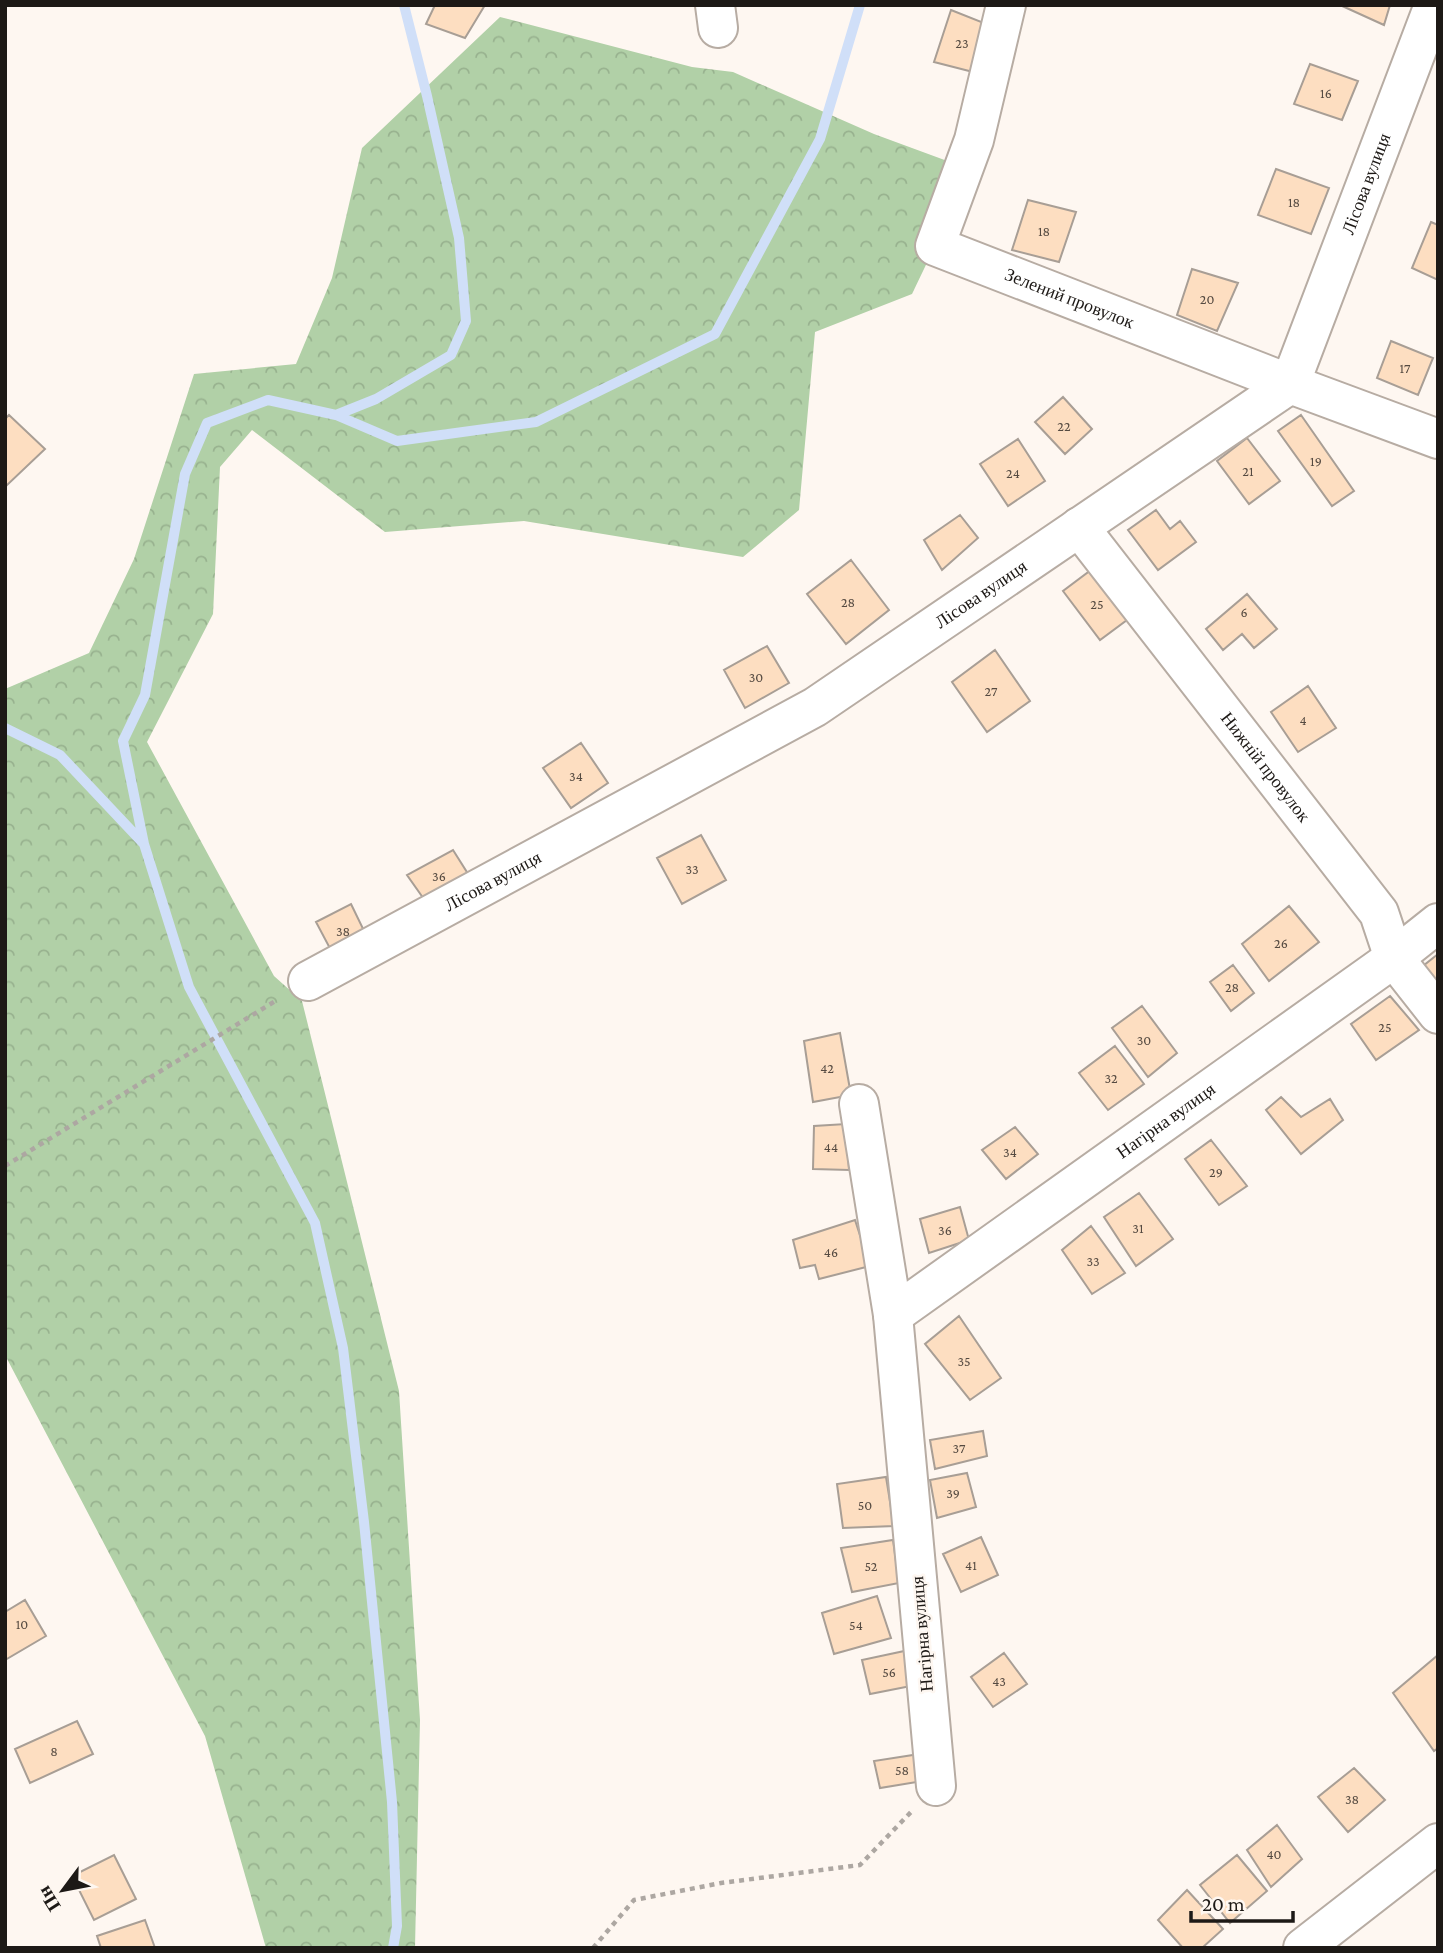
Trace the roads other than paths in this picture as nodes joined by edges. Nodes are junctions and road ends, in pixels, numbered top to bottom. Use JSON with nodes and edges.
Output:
{"nodes":[{"id":1,"x":1006,"y":5,"type":"edge"},
{"id":2,"x":1434,"y":5,"type":"edge"},
{"id":3,"x":1290,"y":384,"type":"junction"},
{"id":4,"x":1438,"y":439,"type":"edge"},
{"id":5,"x":1079,"y":527,"type":"junction"},
{"id":6,"x":1438,"y":923,"type":"edge"},
{"id":7,"x":1394,"y":958,"type":"junction"},
{"id":8,"x":308,"y":981,"type":"road end"},
{"id":9,"x":1438,"y":1014,"type":"edge"},
{"id":10,"x":859,"y":1104,"type":"dead end"},
{"id":11,"x":893,"y":1315,"type":"junction"},
{"id":12,"x":936,"y":1786,"type":"road end"},
{"id":13,"x":1438,"y":1843,"type":"edge"},
{"id":14,"x":1303,"y":1948,"type":"edge"}],
"edges":[{"from":1,"to":3,"type":"street","name":"Зелений провулок"},
{"from":2,"to":3,"type":"street","name":"Лісова вулиця"},
{"from":3,"to":4,"type":"street","name":"Зелений провулок"},
{"from":3,"to":5,"type":"street","name":"Лісова вулиця"},
{"from":5,"to":7,"type":"street","name":"Нижній провулок"},
{"from":5,"to":8,"type":"street","name":"Лісова вулиця"},
{"from":6,"to":7,"type":"street","name":"Нагірна вулиця"},
{"from":7,"to":9,"type":"street","name":"Нижній провулок"},
{"from":7,"to":11,"type":"street","name":"Нагірна вулиця"},
{"from":10,"to":11,"type":"street","name":"Нагірна вулиця"},
{"from":11,"to":12,"type":"street","name":"Нагірна вулиця"},
{"from":13,"to":14,"type":"street"}]}
